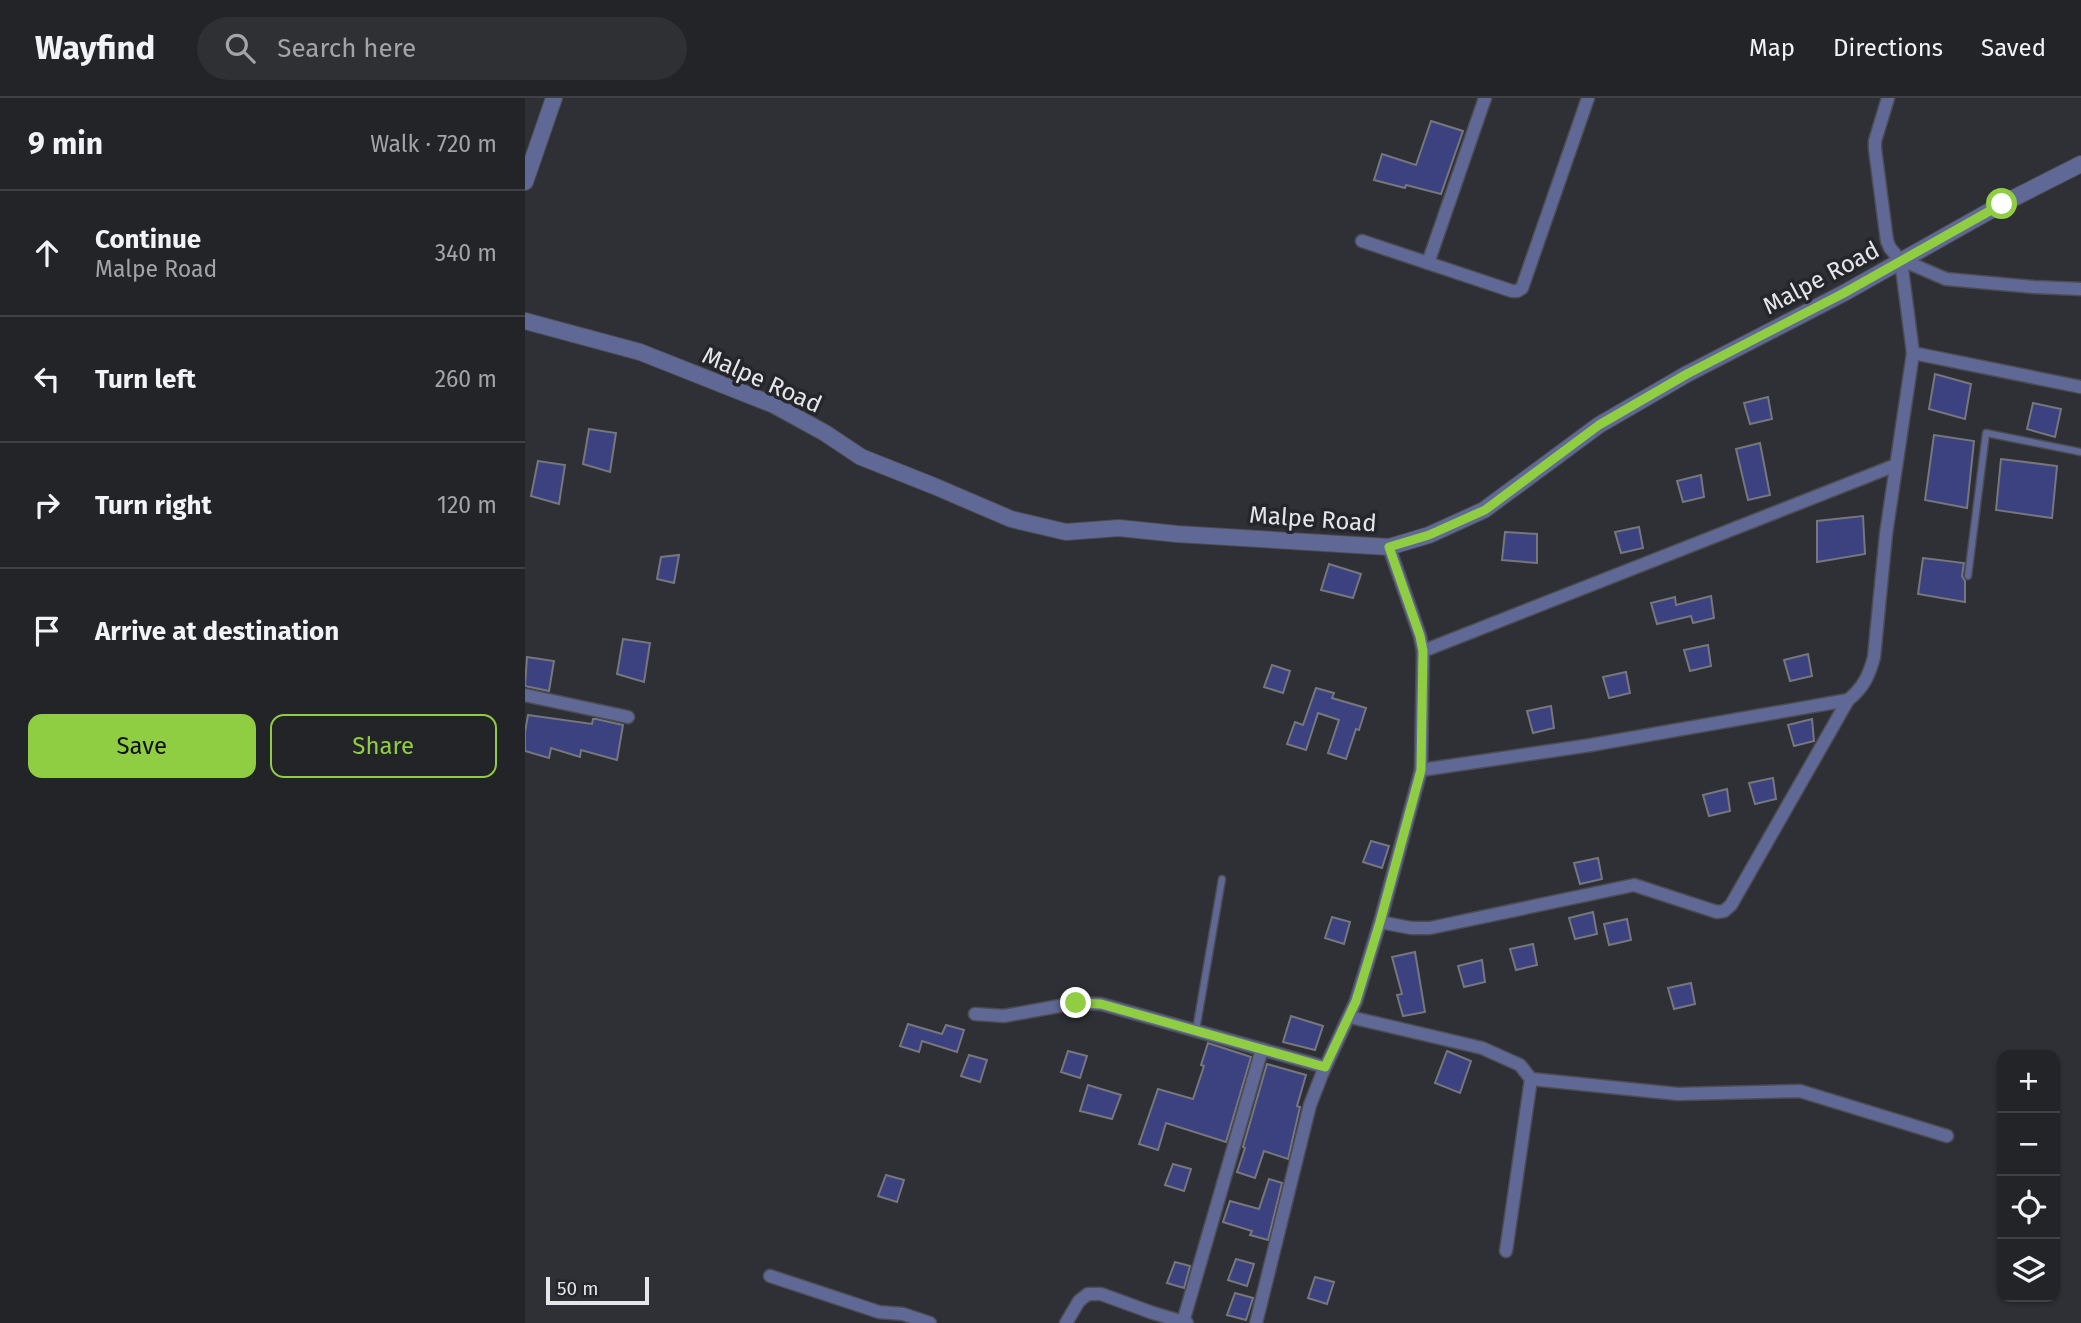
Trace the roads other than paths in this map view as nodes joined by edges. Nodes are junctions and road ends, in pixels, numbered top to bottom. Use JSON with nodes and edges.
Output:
{"nodes":[{"id":1,"x":554,"y":98,"type":"edge"},
{"id":2,"x":1485,"y":98,"type":"edge"},
{"id":3,"x":1588,"y":98,"type":"edge"},
{"id":4,"x":1888,"y":98,"type":"edge"},
{"id":5,"x":2081,"y":163,"type":"edge"},
{"id":6,"x":525,"y":182,"type":"edge"},
{"id":7,"x":1361,"y":242,"type":"dead end"},
{"id":8,"x":1902,"y":260,"type":"junction"},
{"id":9,"x":1428,"y":263,"type":"junction"},
{"id":10,"x":2081,"y":289,"type":"edge"},
{"id":11,"x":525,"y":321,"type":"edge"},
{"id":12,"x":1913,"y":353,"type":"junction"},
{"id":13,"x":2081,"y":387,"type":"edge"},
{"id":14,"x":2081,"y":452,"type":"edge"},
{"id":15,"x":1896,"y":464,"type":"junction"},
{"id":16,"x":1389,"y":547,"type":"junction"},
{"id":17,"x":1968,"y":576,"type":"dead end"},
{"id":18,"x":1423,"y":651,"type":"junction"},
{"id":19,"x":525,"y":695,"type":"edge"},
{"id":20,"x":1849,"y":700,"type":"junction"},
{"id":21,"x":628,"y":717,"type":"dead end"},
{"id":22,"x":1421,"y":770,"type":"junction"},
{"id":23,"x":1222,"y":879,"type":"dead end"},
{"id":24,"x":1380,"y":922,"type":"junction"},
{"id":25,"x":975,"y":1014,"type":"dead end"},
{"id":26,"x":1350,"y":1017,"type":"junction"},
{"id":27,"x":1196,"y":1030,"type":"junction"},
{"id":28,"x":1262,"y":1049,"type":"junction"},
{"id":29,"x":1325,"y":1067,"type":"junction"},
{"id":30,"x":1531,"y":1079,"type":"junction"},
{"id":31,"x":1947,"y":1136,"type":"dead end"},
{"id":32,"x":1506,"y":1251,"type":"dead end"},
{"id":33,"x":770,"y":1276,"type":"dead end"},
{"id":34,"x":930,"y":1323,"type":"edge"},
{"id":35,"x":1066,"y":1323,"type":"edge"},
{"id":36,"x":1185,"y":1323,"type":"edge"},
{"id":37,"x":1256,"y":1323,"type":"edge"}],
"edges":[{"from":1,"to":6,"type":"street"},
{"from":2,"to":9,"type":"street"},
{"from":3,"to":9,"type":"street"},
{"from":4,"to":8,"type":"street"},
{"from":5,"to":8,"type":"street","name":"Malpe Road"},
{"from":7,"to":9,"type":"street"},
{"from":8,"to":10,"type":"street"},
{"from":8,"to":12,"type":"street"},
{"from":8,"to":16,"type":"street","name":"Malpe Road"},
{"from":11,"to":16,"type":"street","name":"Malpe Road"},
{"from":12,"to":13,"type":"street"},
{"from":12,"to":15,"type":"street"},
{"from":14,"to":17,"type":"lane"},
{"from":15,"to":18,"type":"street"},
{"from":15,"to":20,"type":"street"},
{"from":16,"to":18,"type":"street"},
{"from":18,"to":22,"type":"street"},
{"from":19,"to":21,"type":"street"},
{"from":20,"to":22,"type":"street"},
{"from":20,"to":24,"type":"street"},
{"from":22,"to":24,"type":"street"},
{"from":23,"to":27,"type":"lane"},
{"from":24,"to":26,"type":"street"},
{"from":25,"to":27,"type":"street"},
{"from":26,"to":29,"type":"street"},
{"from":26,"to":30,"type":"street"},
{"from":27,"to":28,"type":"street"},
{"from":28,"to":29,"type":"street"},
{"from":28,"to":36,"type":"street"},
{"from":29,"to":37,"type":"street"},
{"from":30,"to":31,"type":"street"},
{"from":30,"to":32,"type":"street"},
{"from":33,"to":34,"type":"street"},
{"from":35,"to":36,"type":"street"}]}
